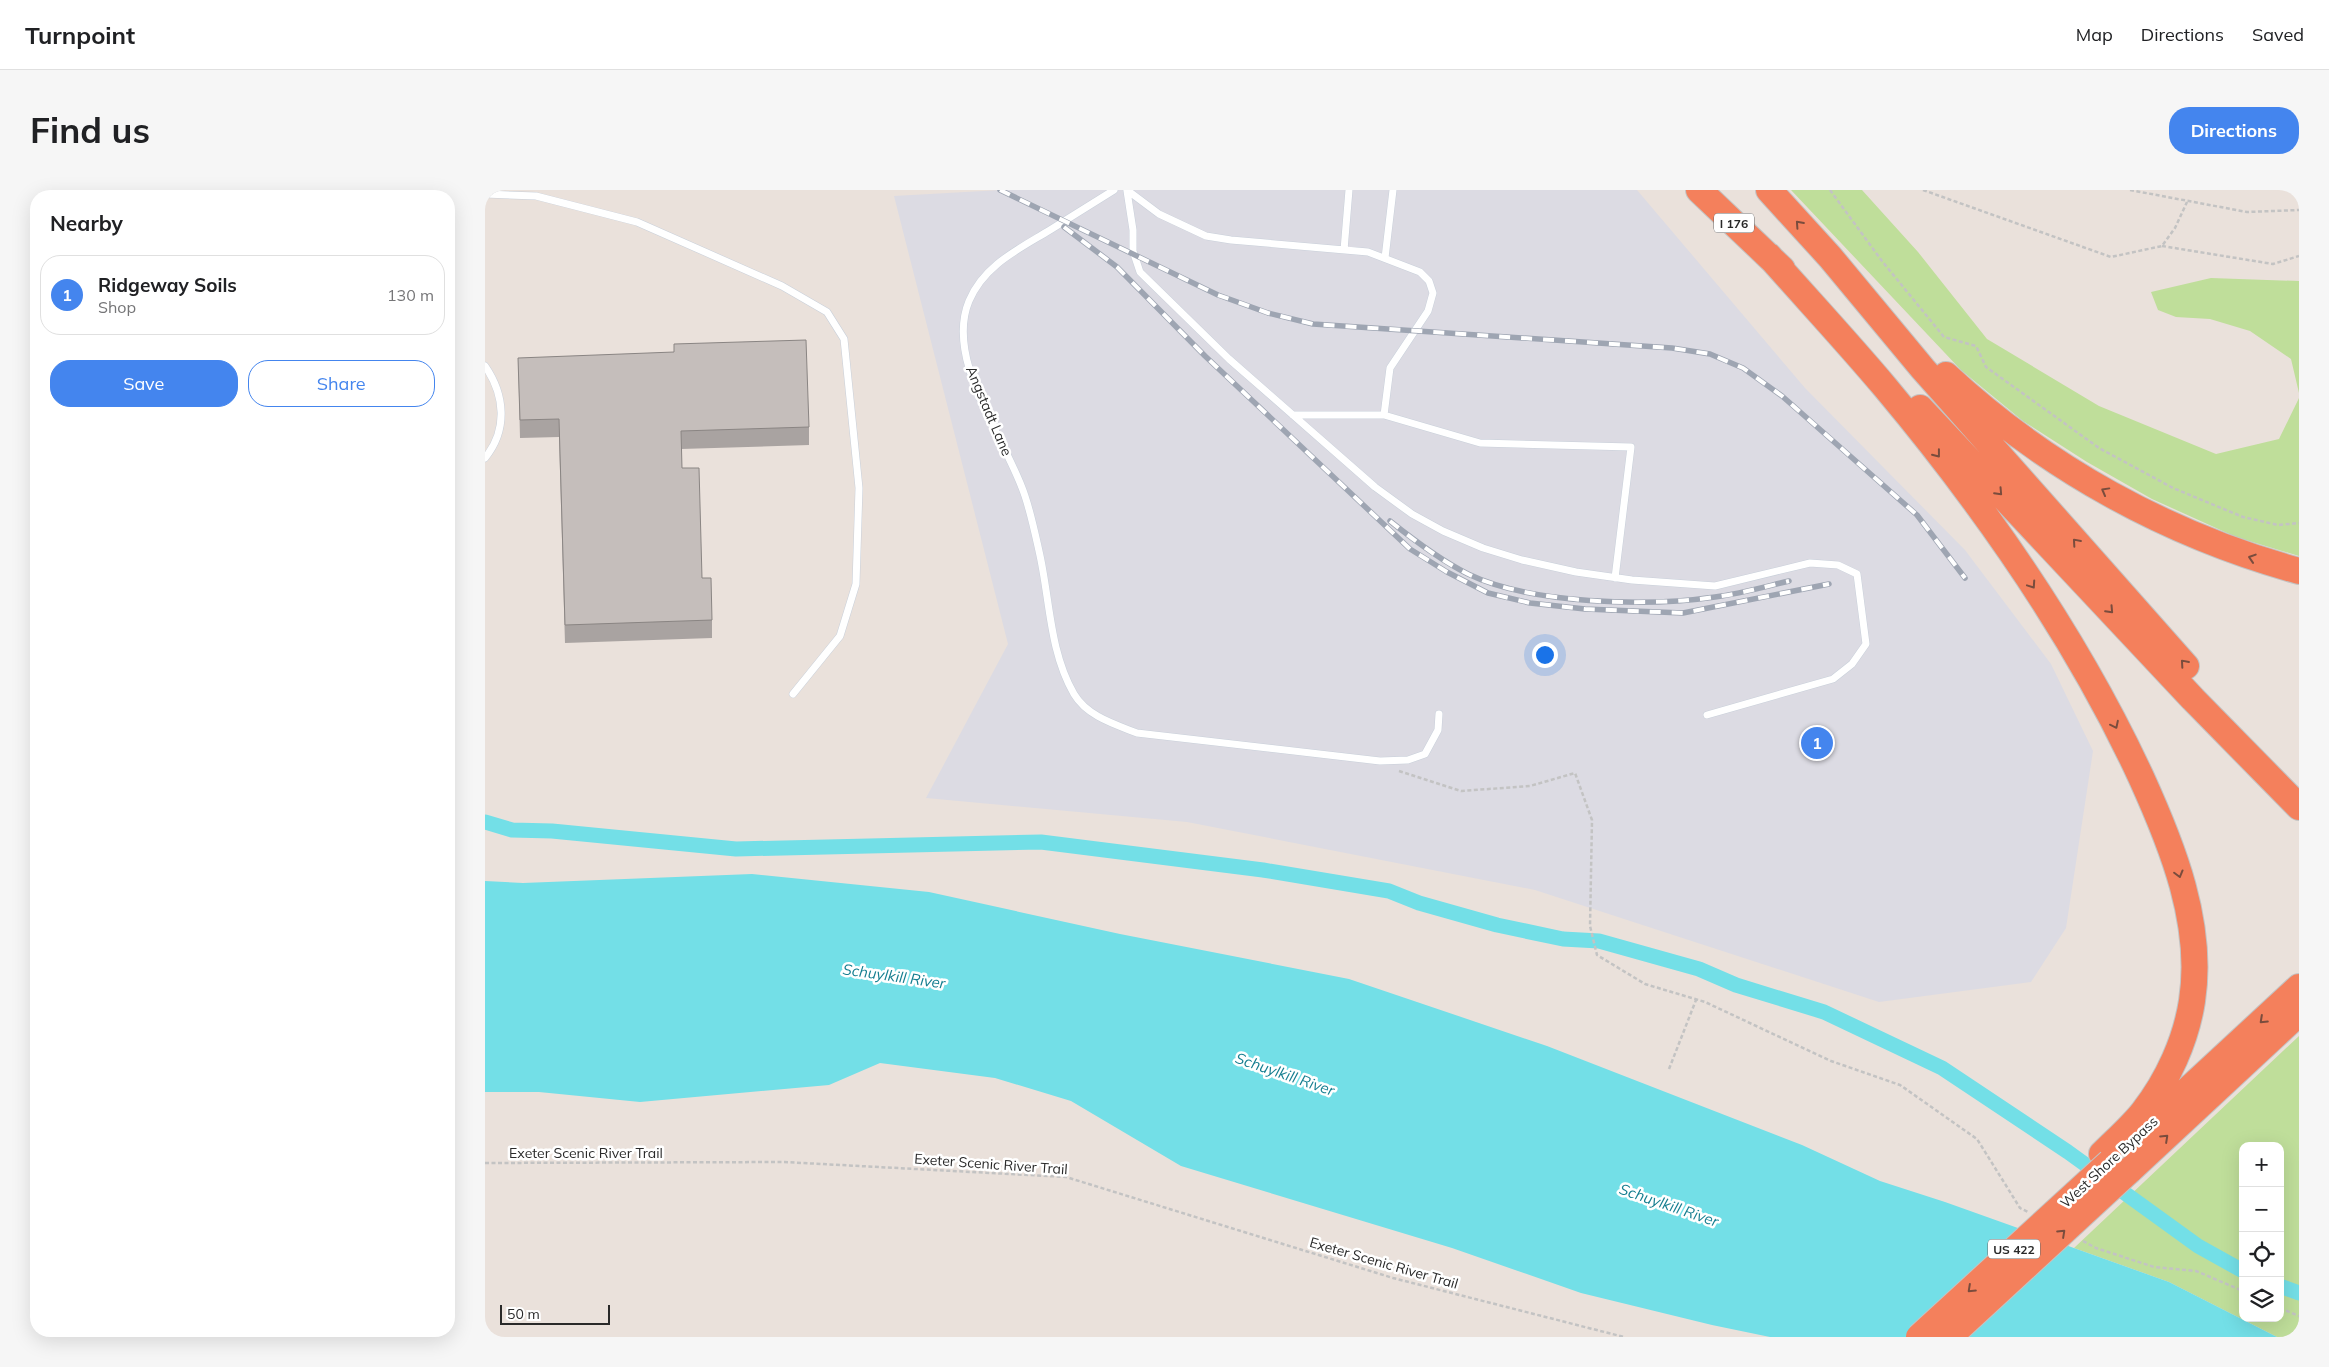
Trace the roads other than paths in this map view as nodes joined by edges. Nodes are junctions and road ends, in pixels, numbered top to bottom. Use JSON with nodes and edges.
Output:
{"nodes":[{"id":1,"x":1114,"y":190,"type":"edge"},
{"id":2,"x":1127,"y":190,"type":"edge"},
{"id":3,"x":1349,"y":190,"type":"edge"},
{"id":4,"x":1393,"y":190,"type":"edge"},
{"id":5,"x":1699,"y":190,"type":"edge"},
{"id":6,"x":1769,"y":190,"type":"edge"},
{"id":7,"x":485,"y":194,"type":"edge"},
{"id":8,"x":1344,"y":250,"type":"junction"},
{"id":9,"x":1769,"y":256,"type":"junction"},
{"id":10,"x":1830,"y":257,"type":"junction"},
{"id":11,"x":1385,"y":258,"type":"junction"},
{"id":12,"x":485,"y":366,"type":"edge"},
{"id":13,"x":1293,"y":415,"type":"junction"},
{"id":14,"x":1384,"y":415,"type":"junction"},
{"id":15,"x":485,"y":458,"type":"edge"},
{"id":16,"x":2299,"y":571,"type":"edge"},
{"id":17,"x":1615,"y":578,"type":"junction"},
{"id":18,"x":793,"y":694,"type":"dead end"},
{"id":19,"x":1439,"y":714,"type":"dead end"},
{"id":20,"x":1707,"y":715,"type":"dead end"},
{"id":21,"x":2299,"y":790,"type":"edge"},
{"id":22,"x":2299,"y":807,"type":"edge"},
{"id":23,"x":2299,"y":987,"type":"edge"},
{"id":24,"x":2299,"y":1013,"type":"edge"},
{"id":25,"x":2114,"y":1162,"type":"junction"},
{"id":26,"x":1919,"y":1337,"type":"edge"},
{"id":27,"x":1949,"y":1337,"type":"edge"}],
"edges":[{"from":1,"to":19,"type":"lane","name":"Angstadt Lane"},
{"from":2,"to":8,"type":"lane"},
{"from":2,"to":13,"type":"lane"},
{"from":3,"to":8,"type":"lane"},
{"from":4,"to":11,"type":"lane"},
{"from":5,"to":9,"type":"highway","number":"I 176"},
{"from":10,"to":6,"type":"highway","one_way":true},
{"from":7,"to":18,"type":"lane"},
{"from":8,"to":11,"type":"lane"},
{"from":9,"to":22,"type":"highway","one_way":true},
{"from":9,"to":25,"type":"highway","one_way":true},
{"from":16,"to":10,"type":"highway","one_way":true},
{"from":21,"to":10,"type":"highway","one_way":true},
{"from":11,"to":14,"type":"lane"},
{"from":12,"to":15,"type":"lane"},
{"from":13,"to":14,"type":"lane"},
{"from":13,"to":17,"type":"lane"},
{"from":14,"to":17,"type":"lane"},
{"from":17,"to":20,"type":"lane"},
{"from":23,"to":25,"type":"highway","name":"West Shore Bypass","number":"US 422","one_way":true},
{"from":25,"to":24,"type":"highway","name":"West Shore Bypass","number":"US 422","one_way":true},
{"from":25,"to":26,"type":"highway","name":"West Shore Bypass","number":"US 422","one_way":true,"bridge":true},
{"from":27,"to":25,"type":"highway","name":"West Shore Bypass","number":"US 422","one_way":true,"bridge":true}]}
